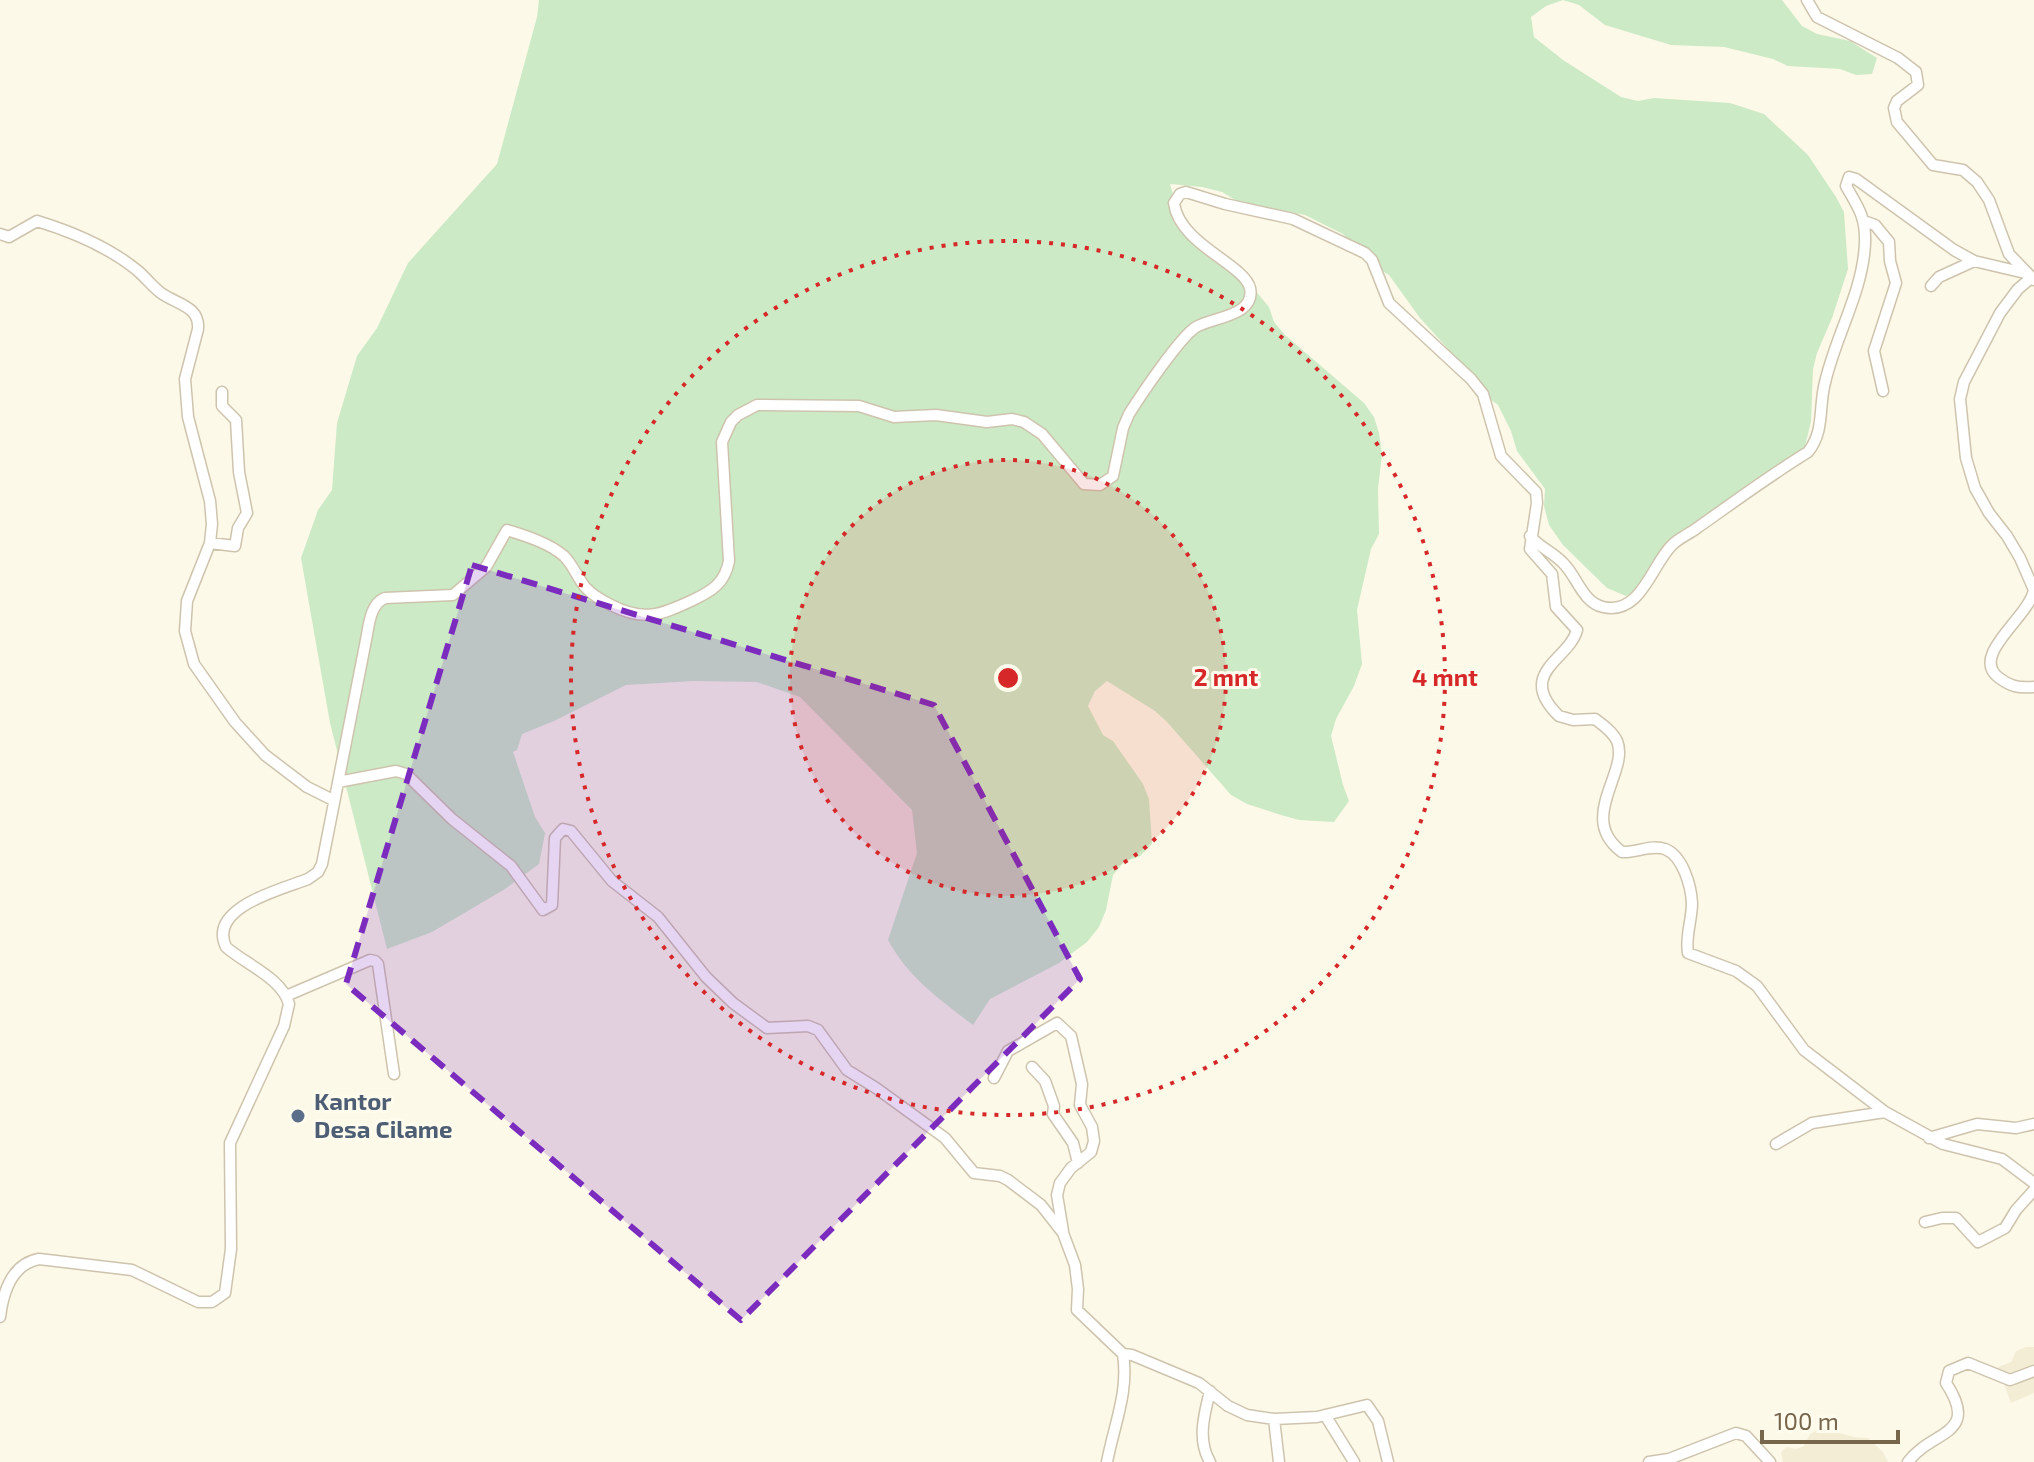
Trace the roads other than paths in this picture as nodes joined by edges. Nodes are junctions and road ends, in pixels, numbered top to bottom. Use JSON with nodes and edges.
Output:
{"nodes":[{"id":1,"x":1807,"y":0,"type":"edge"},
{"id":2,"x":1864,"y":221,"type":"junction"},
{"id":3,"x":0,"y":234,"type":"edge"},
{"id":4,"x":1974,"y":261,"type":"junction"},
{"id":5,"x":2030,"y":277,"type":"edge"},
{"id":6,"x":1931,"y":286,"type":"dead end"},
{"id":7,"x":1883,"y":391,"type":"dead end"},
{"id":8,"x":222,"y":392,"type":"dead end"},
{"id":9,"x":1530,"y":536,"type":"junction"},
{"id":10,"x":210,"y":543,"type":"junction"},
{"id":11,"x":2034,"y":590,"type":"edge"},
{"id":12,"x":2034,"y":687,"type":"edge"},
{"id":13,"x":338,"y":782,"type":"junction"},
{"id":14,"x":333,"y":800,"type":"junction"},
{"id":15,"x":286,"y":996,"type":"junction"},
{"id":16,"x":1032,"y":1067,"type":"dead end"},
{"id":17,"x":394,"y":1074,"type":"dead end"},
{"id":18,"x":994,"y":1078,"type":"dead end"},
{"id":19,"x":1885,"y":1112,"type":"junction"},
{"id":20,"x":2034,"y":1124,"type":"edge"},
{"id":21,"x":1929,"y":1138,"type":"junction"},
{"id":22,"x":1776,"y":1144,"type":"dead end"},
{"id":23,"x":1078,"y":1163,"type":"junction"},
{"id":24,"x":2034,"y":1183,"type":"edge"},
{"id":25,"x":2034,"y":1190,"type":"edge"},
{"id":26,"x":1925,"y":1222,"type":"dead end"},
{"id":27,"x":1063,"y":1233,"type":"junction"},
{"id":28,"x":0,"y":1317,"type":"edge"},
{"id":29,"x":1123,"y":1354,"type":"junction"},
{"id":30,"x":2034,"y":1371,"type":"edge"},
{"id":31,"x":1210,"y":1391,"type":"junction"},
{"id":32,"x":1325,"y":1415,"type":"junction"},
{"id":33,"x":1274,"y":1419,"type":"junction"},
{"id":34,"x":1107,"y":1462,"type":"edge"},
{"id":35,"x":1210,"y":1462,"type":"edge"},
{"id":36,"x":1279,"y":1462,"type":"edge"},
{"id":37,"x":1354,"y":1462,"type":"edge"},
{"id":38,"x":1388,"y":1462,"type":"edge"},
{"id":39,"x":1649,"y":1462,"type":"edge"},
{"id":40,"x":1770,"y":1462,"type":"edge"},
{"id":41,"x":1908,"y":1462,"type":"edge"}],
"edges":[{"from":1,"to":5,"type":"street"},
{"from":2,"to":4,"type":"street"},
{"from":2,"to":7,"type":"street"},
{"from":2,"to":9,"type":"street"},
{"from":3,"to":10,"type":"street"},
{"from":4,"to":5,"type":"street"},
{"from":4,"to":6,"type":"street"},
{"from":5,"to":11,"type":"street"},
{"from":8,"to":10,"type":"street"},
{"from":9,"to":13,"type":"street"},
{"from":9,"to":19,"type":"street"},
{"from":10,"to":14,"type":"street"},
{"from":11,"to":12,"type":"street"},
{"from":13,"to":14,"type":"street"},
{"from":13,"to":27,"type":"street"},
{"from":14,"to":15,"type":"street"},
{"from":15,"to":17,"type":"street"},
{"from":15,"to":28,"type":"street"},
{"from":16,"to":23,"type":"street"},
{"from":18,"to":23,"type":"street"},
{"from":19,"to":21,"type":"street"},
{"from":19,"to":22,"type":"street"},
{"from":20,"to":21,"type":"street"},
{"from":21,"to":24,"type":"street"},
{"from":23,"to":27,"type":"street"},
{"from":25,"to":26,"type":"street"},
{"from":27,"to":29,"type":"street"},
{"from":29,"to":31,"type":"street"},
{"from":29,"to":34,"type":"street"},
{"from":30,"to":41,"type":"street"},
{"from":31,"to":33,"type":"street"},
{"from":31,"to":35,"type":"street"},
{"from":32,"to":33,"type":"street"},
{"from":32,"to":37,"type":"street"},
{"from":32,"to":38,"type":"street"},
{"from":33,"to":36,"type":"street"},
{"from":39,"to":40,"type":"street"}]}
